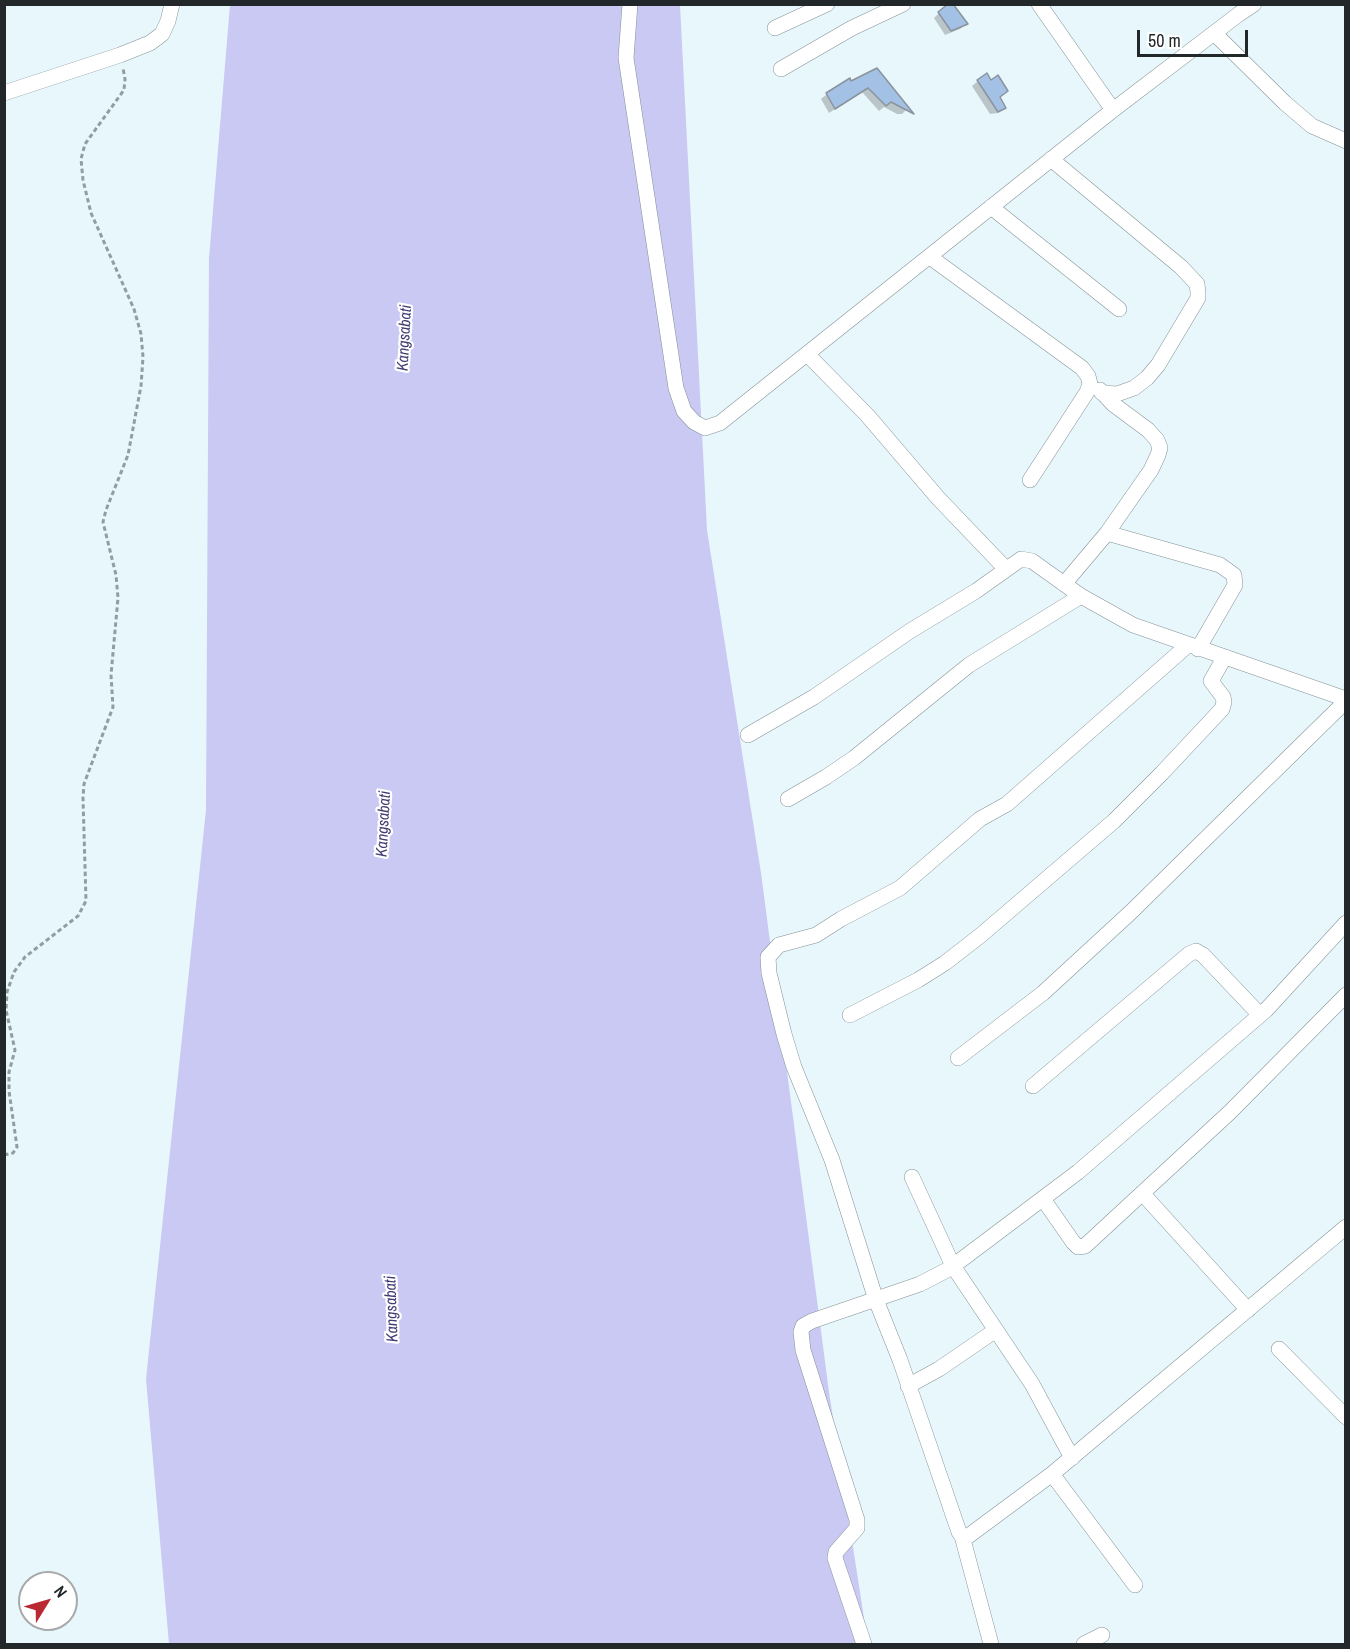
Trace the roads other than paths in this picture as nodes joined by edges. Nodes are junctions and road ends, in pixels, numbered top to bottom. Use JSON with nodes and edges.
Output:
{"nodes":[{"id":1,"x":172,"y":4,"type":"edge"},
{"id":2,"x":630,"y":4,"type":"edge"},
{"id":3,"x":827,"y":4,"type":"edge"},
{"id":4,"x":903,"y":4,"type":"edge"},
{"id":5,"x":1039,"y":4,"type":"edge"},
{"id":6,"x":1254,"y":4,"type":"edge"},
{"id":7,"x":775,"y":28,"type":"dead end"},
{"id":8,"x":1214,"y":33,"type":"junction"},
{"id":9,"x":781,"y":69,"type":"dead end"},
{"id":10,"x":4,"y":93,"type":"edge"},
{"id":11,"x":1113,"y":110,"type":"junction"},
{"id":12,"x":1346,"y":141,"type":"edge"},
{"id":13,"x":1051,"y":159,"type":"junction"},
{"id":14,"x":992,"y":207,"type":"junction"},
{"id":15,"x":930,"y":257,"type":"junction"},
{"id":16,"x":1119,"y":309,"type":"dead end"},
{"id":17,"x":807,"y":354,"type":"junction"},
{"id":18,"x":1088,"y":376,"type":"junction"},
{"id":19,"x":1102,"y":393,"type":"junction"},
{"id":20,"x":1030,"y":480,"type":"dead end"},
{"id":21,"x":1107,"y":533,"type":"junction"},
{"id":22,"x":1006,"y":569,"type":"junction"},
{"id":23,"x":1064,"y":584,"type":"junction"},
{"id":24,"x":1080,"y":596,"type":"junction"},
{"id":25,"x":1193,"y":647,"type":"junction"},
{"id":26,"x":1224,"y":658,"type":"junction"},
{"id":27,"x":1346,"y":700,"type":"edge"},
{"id":28,"x":748,"y":735,"type":"dead end"},
{"id":29,"x":788,"y":799,"type":"dead end"},
{"id":30,"x":1346,"y":923,"type":"edge"},
{"id":31,"x":1346,"y":995,"type":"edge"},
{"id":32,"x":850,"y":1015,"type":"dead end"},
{"id":33,"x":1260,"y":1015,"type":"junction"},
{"id":34,"x":958,"y":1058,"type":"dead end"},
{"id":35,"x":1033,"y":1086,"type":"dead end"},
{"id":36,"x":912,"y":1177,"type":"dead end"},
{"id":37,"x":1143,"y":1194,"type":"junction"},
{"id":38,"x":1043,"y":1199,"type":"junction"},
{"id":39,"x":1346,"y":1227,"type":"edge"},
{"id":40,"x":952,"y":1266,"type":"junction"},
{"id":41,"x":876,"y":1300,"type":"junction"},
{"id":42,"x":1248,"y":1310,"type":"junction"},
{"id":43,"x":996,"y":1330,"type":"junction"},
{"id":44,"x":1278,"y":1349,"type":"dead end"},
{"id":45,"x":908,"y":1386,"type":"junction"},
{"id":46,"x":1346,"y":1417,"type":"edge"},
{"id":47,"x":1072,"y":1458,"type":"junction"},
{"id":48,"x":1052,"y":1474,"type":"junction"},
{"id":49,"x":962,"y":1536,"type":"junction"},
{"id":50,"x":1136,"y":1585,"type":"dead end"},
{"id":51,"x":1102,"y":1635,"type":"dead end"},
{"id":52,"x":864,"y":1644,"type":"edge"},
{"id":53,"x":991,"y":1644,"type":"edge"},
{"id":54,"x":1084,"y":1644,"type":"edge"}],
"edges":[{"from":1,"to":10,"type":"street"},
{"from":2,"to":17,"type":"street"},
{"from":3,"to":7,"type":"street"},
{"from":4,"to":9,"type":"street"},
{"from":5,"to":11,"type":"street"},
{"from":6,"to":8,"type":"street"},
{"from":8,"to":11,"type":"street"},
{"from":8,"to":12,"type":"street"},
{"from":11,"to":13,"type":"street"},
{"from":13,"to":14,"type":"street"},
{"from":13,"to":19,"type":"street"},
{"from":14,"to":15,"type":"street"},
{"from":14,"to":16,"type":"street"},
{"from":15,"to":17,"type":"street"},
{"from":15,"to":18,"type":"street"},
{"from":17,"to":22,"type":"street"},
{"from":18,"to":19,"type":"street"},
{"from":18,"to":20,"type":"street"},
{"from":19,"to":21,"type":"street"},
{"from":21,"to":23,"type":"street"},
{"from":21,"to":25,"type":"street"},
{"from":22,"to":23,"type":"street"},
{"from":22,"to":28,"type":"street"},
{"from":23,"to":24,"type":"street"},
{"from":24,"to":25,"type":"street"},
{"from":24,"to":29,"type":"street"},
{"from":25,"to":26,"type":"street"},
{"from":25,"to":41,"type":"street"},
{"from":26,"to":27,"type":"street"},
{"from":26,"to":32,"type":"street"},
{"from":27,"to":34,"type":"street"},
{"from":30,"to":33,"type":"street"},
{"from":31,"to":37,"type":"street"},
{"from":33,"to":35,"type":"street"},
{"from":33,"to":38,"type":"street"},
{"from":36,"to":40,"type":"street"},
{"from":37,"to":38,"type":"street"},
{"from":37,"to":42,"type":"street"},
{"from":38,"to":40,"type":"street"},
{"from":39,"to":42,"type":"street"},
{"from":40,"to":41,"type":"street"},
{"from":40,"to":43,"type":"street"},
{"from":41,"to":45,"type":"street"},
{"from":41,"to":52,"type":"street"},
{"from":42,"to":47,"type":"street"},
{"from":43,"to":45,"type":"street"},
{"from":43,"to":47,"type":"street"},
{"from":44,"to":46,"type":"street"},
{"from":45,"to":49,"type":"street"},
{"from":47,"to":48,"type":"street"},
{"from":48,"to":49,"type":"street"},
{"from":48,"to":50,"type":"street"},
{"from":49,"to":53,"type":"street"},
{"from":51,"to":54,"type":"street"}]}
